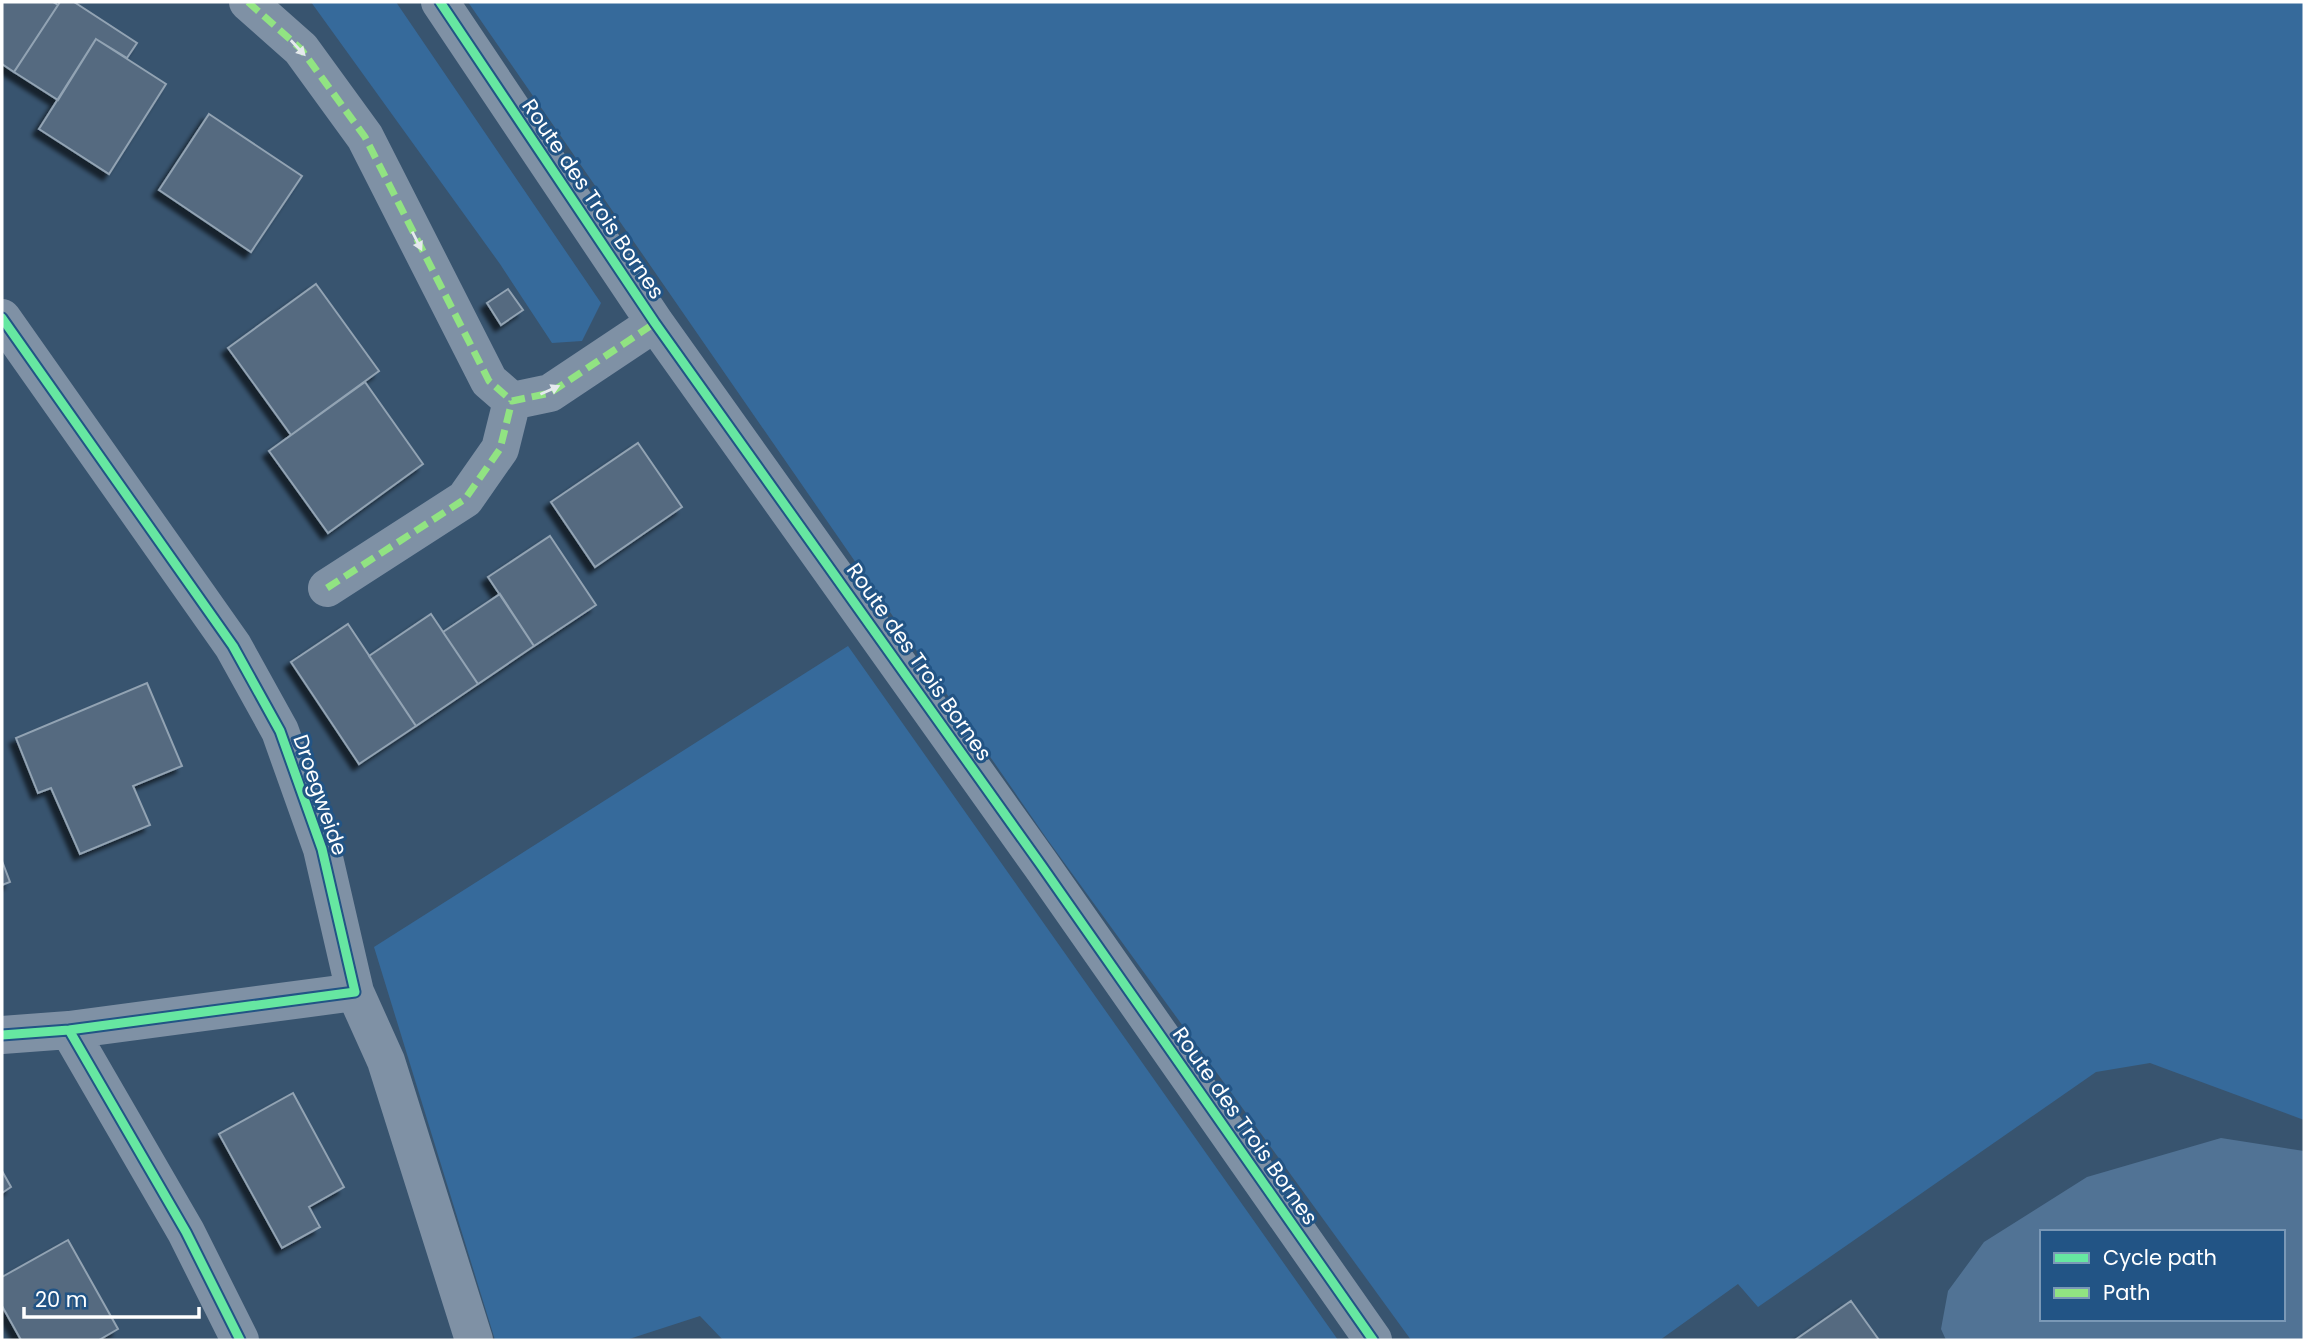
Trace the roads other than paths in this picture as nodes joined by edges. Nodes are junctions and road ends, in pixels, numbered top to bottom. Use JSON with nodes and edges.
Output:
{"nodes":[{"id":1,"x":248,"y":2,"type":"edge"},
{"id":2,"x":440,"y":2,"type":"edge"},
{"id":3,"x":2,"y":318,"type":"edge"},
{"id":4,"x":655,"y":323,"type":"junction"},
{"id":5,"x":512,"y":401,"type":"junction"},
{"id":6,"x":327,"y":588,"type":"dead end"},
{"id":7,"x":355,"y":992,"type":"junction"},
{"id":8,"x":69,"y":1030,"type":"junction"},
{"id":9,"x":2,"y":1035,"type":"edge"},
{"id":10,"x":240,"y":1340,"type":"edge"},
{"id":11,"x":474,"y":1340,"type":"edge"},
{"id":12,"x":1373,"y":1340,"type":"edge"}],
"edges":[{"from":1,"to":5,"type":"street","one_way":true},
{"from":2,"to":4,"type":"street","name":"Route des Trois Bornes"},
{"from":3,"to":7,"type":"street","name":"Droegweide"},
{"from":5,"to":4,"type":"street","one_way":true},
{"from":4,"to":12,"type":"street","name":"Route des Trois Bornes"},
{"from":5,"to":6,"type":"street"},
{"from":7,"to":8,"type":"street"},
{"from":7,"to":11,"type":"street","name":"Droegweide"},
{"from":8,"to":9,"type":"street"},
{"from":8,"to":10,"type":"street"}]}
